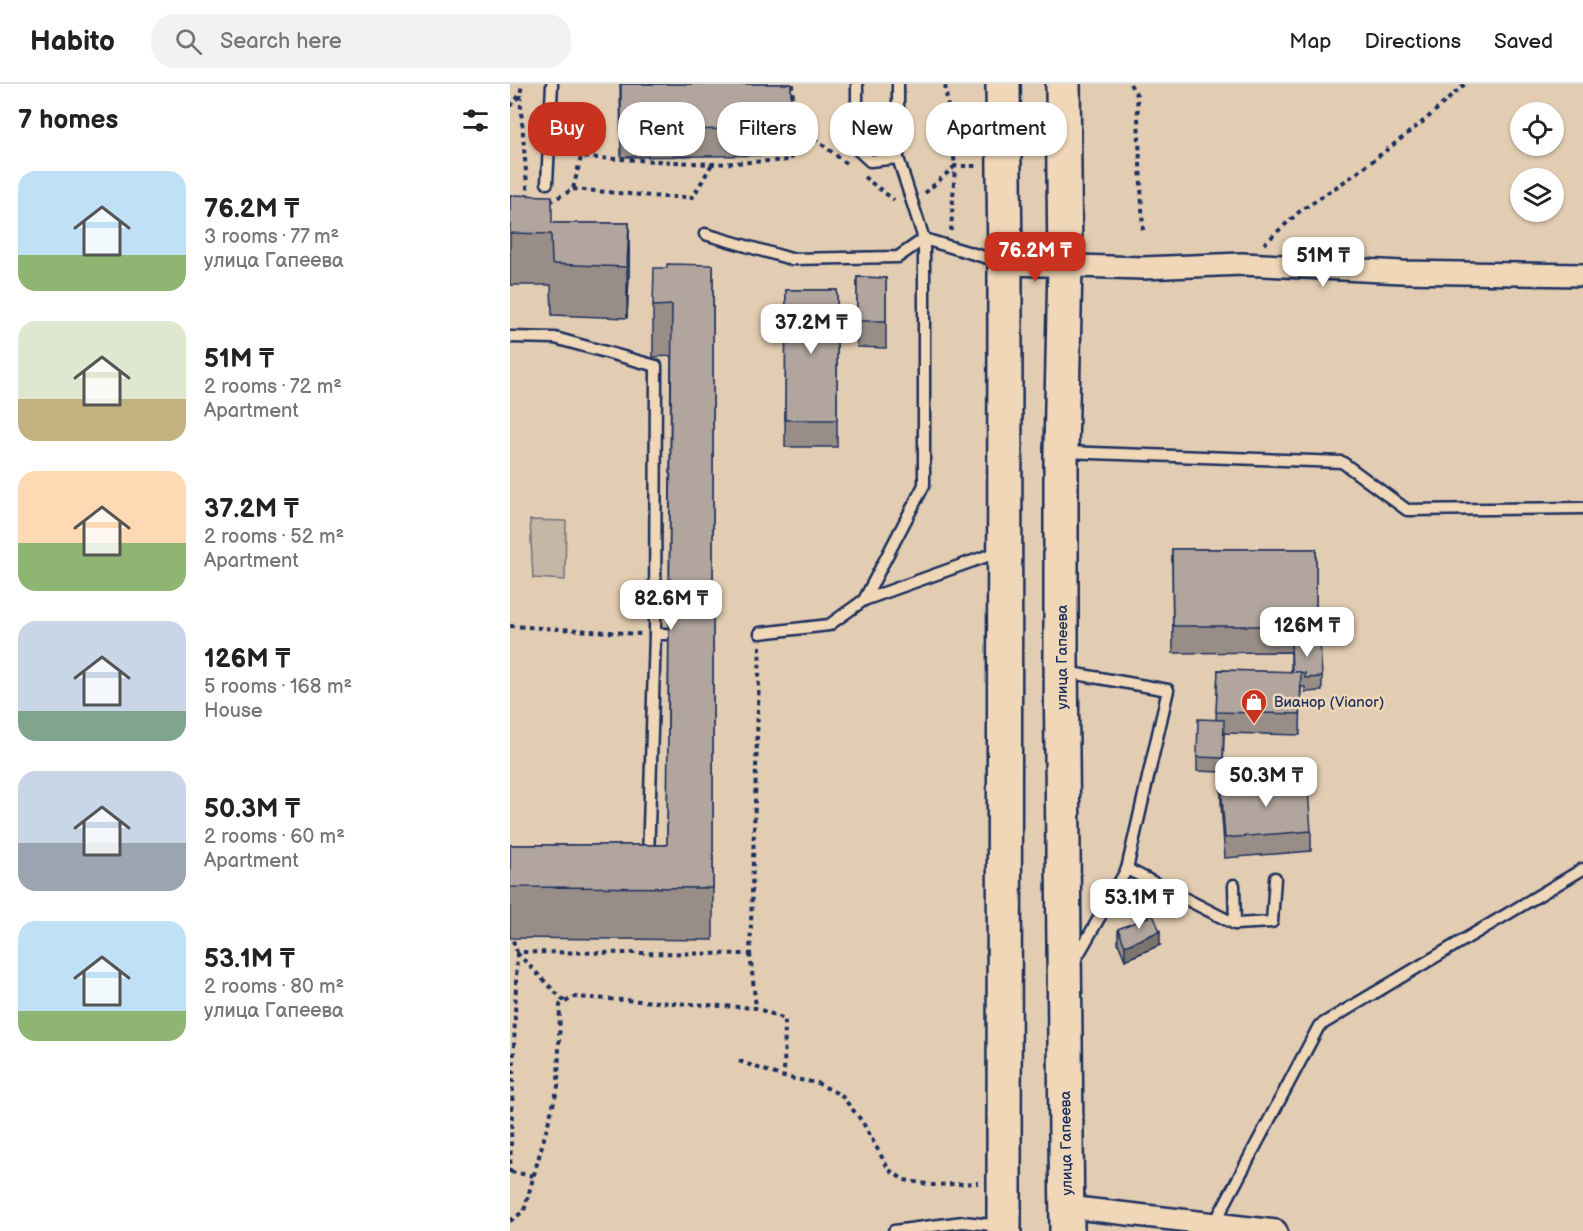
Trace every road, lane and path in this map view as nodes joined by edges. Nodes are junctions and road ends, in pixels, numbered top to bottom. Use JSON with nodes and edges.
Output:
{"nodes":[{"id":1,"x":522,"y":84,"type":"edge"},
{"id":2,"x":552,"y":84,"type":"edge"},
{"id":3,"x":793,"y":84,"type":"edge"},
{"id":4,"x":857,"y":84,"type":"edge"},
{"id":5,"x":898,"y":84,"type":"edge"},
{"id":6,"x":945,"y":84,"type":"edge"},
{"id":7,"x":1003,"y":84,"type":"edge"},
{"id":8,"x":1063,"y":84,"type":"edge"},
{"id":9,"x":1130,"y":84,"type":"edge"},
{"id":10,"x":1465,"y":84,"type":"edge"},
{"id":11,"x":520,"y":94,"type":"junction"},
{"id":12,"x":510,"y":106,"type":"edge"},
{"id":13,"x":898,"y":158,"type":"junction"},
{"id":14,"x":712,"y":164,"type":"junction"},
{"id":15,"x":547,"y":183,"type":"joint"},
{"id":16,"x":573,"y":189,"type":"junction"},
{"id":17,"x":528,"y":202,"type":"edge"},
{"id":18,"x":913,"y":204,"type":"junction"},
{"id":19,"x":1143,"y":230,"type":"dead end"},
{"id":20,"x":705,"y":234,"type":"dead end"},
{"id":21,"x":924,"y":239,"type":"junction"},
{"id":22,"x":1005,"y":264,"type":"junction"},
{"id":23,"x":1065,"y":264,"type":"junction"},
{"id":24,"x":1242,"y":264,"type":"junction"},
{"id":25,"x":1583,"y":275,"type":"edge"},
{"id":26,"x":510,"y":337,"type":"edge"},
{"id":27,"x":1061,"y":452,"type":"junction"},
{"id":28,"x":1583,"y":508,"type":"edge"},
{"id":29,"x":1004,"y":550,"type":"junction"},
{"id":30,"x":864,"y":600,"type":"junction"},
{"id":31,"x":510,"y":626,"type":"edge"},
{"id":32,"x":760,"y":633,"type":"joint"},
{"id":33,"x":661,"y":634,"type":"junction"},
{"id":34,"x":1062,"y":672,"type":"junction"},
{"id":35,"x":647,"y":867,"type":"edge"},
{"id":36,"x":1127,"y":868,"type":"junction"},
{"id":37,"x":1583,"y":869,"type":"edge"},
{"id":38,"x":1275,"y":878,"type":"dead end"},
{"id":39,"x":1234,"y":885,"type":"dead end"},
{"id":40,"x":1235,"y":924,"type":"junction"},
{"id":41,"x":510,"y":932,"type":"edge"},
{"id":42,"x":517,"y":952,"type":"junction"},
{"id":43,"x":750,"y":954,"type":"junction"},
{"id":44,"x":1065,"y":979,"type":"junction"},
{"id":45,"x":565,"y":1002,"type":"junction"},
{"id":46,"x":756,"y":1008,"type":"junction"},
{"id":47,"x":740,"y":1061,"type":"dead end"},
{"id":48,"x":784,"y":1077,"type":"junction"},
{"id":49,"x":511,"y":1172,"type":"edge"},
{"id":50,"x":535,"y":1176,"type":"junction"},
{"id":51,"x":985,"y":1183,"type":"dead end"},
{"id":52,"x":1067,"y":1219,"type":"edge"},
{"id":53,"x":510,"y":1221,"type":"edge"},
{"id":54,"x":1212,"y":1227,"type":"edge"},
{"id":55,"x":1002,"y":1230,"type":"edge"},
{"id":56,"x":894,"y":1231,"type":"edge"},
{"id":57,"x":1276,"y":1231,"type":"edge"}],
"edges":[{"from":1,"to":11,"type":"path"},
{"from":2,"to":15,"type":"lane"},
{"from":3,"to":14,"type":"path"},
{"from":4,"to":13,"type":"lane"},
{"from":5,"to":13,"type":"lane"},
{"from":6,"to":18,"type":"path"},
{"from":7,"to":22,"type":"highway"},
{"from":8,"to":23,"type":"highway","name":"улица Гапеева"},
{"from":9,"to":19,"type":"path"},
{"from":10,"to":24,"type":"path"},
{"from":11,"to":12,"type":"path"},
{"from":11,"to":17,"type":"path"},
{"from":13,"to":18,"type":"lane"},
{"from":14,"to":16,"type":"path"},
{"from":14,"to":16,"type":"path"},
{"from":15,"to":16,"type":"path"},
{"from":18,"to":21,"type":"lane"},
{"from":20,"to":21,"type":"lane"},
{"from":21,"to":22,"type":"lane"},
{"from":21,"to":30,"type":"lane"},
{"from":22,"to":23,"type":"street"},
{"from":22,"to":29,"type":"highway"},
{"from":23,"to":24,"type":"street"},
{"from":23,"to":27,"type":"highway","name":"улица Гапеева"},
{"from":24,"to":25,"type":"street"},
{"from":26,"to":33,"type":"lane"},
{"from":27,"to":28,"type":"lane"},
{"from":27,"to":34,"type":"highway","name":"улица Гапеева"},
{"from":29,"to":30,"type":"lane"},
{"from":29,"to":55,"type":"highway"},
{"from":30,"to":32,"type":"lane"},
{"from":31,"to":33,"type":"path"},
{"from":32,"to":43,"type":"path"},
{"from":33,"to":35,"type":"lane"},
{"from":34,"to":36,"type":"lane"},
{"from":34,"to":44,"type":"highway","name":"улица Гапеева"},
{"from":36,"to":40,"type":"lane"},
{"from":36,"to":44,"type":"lane"},
{"from":37,"to":54,"type":"lane"},
{"from":38,"to":40,"type":"lane"},
{"from":39,"to":40,"type":"lane"},
{"from":41,"to":42,"type":"path"},
{"from":42,"to":43,"type":"path"},
{"from":42,"to":45,"type":"path"},
{"from":42,"to":49,"type":"path"},
{"from":43,"to":46,"type":"path"},
{"from":44,"to":52,"type":"highway","name":"улица Гапеева"},
{"from":45,"to":46,"type":"path"},
{"from":45,"to":50,"type":"path"},
{"from":46,"to":48,"type":"path"},
{"from":47,"to":48,"type":"path"},
{"from":48,"to":51,"type":"path"},
{"from":49,"to":50,"type":"path"},
{"from":50,"to":53,"type":"path"},
{"from":52,"to":54,"type":"street"},
{"from":54,"to":57,"type":"street"},
{"from":55,"to":56,"type":"lane"}]}
